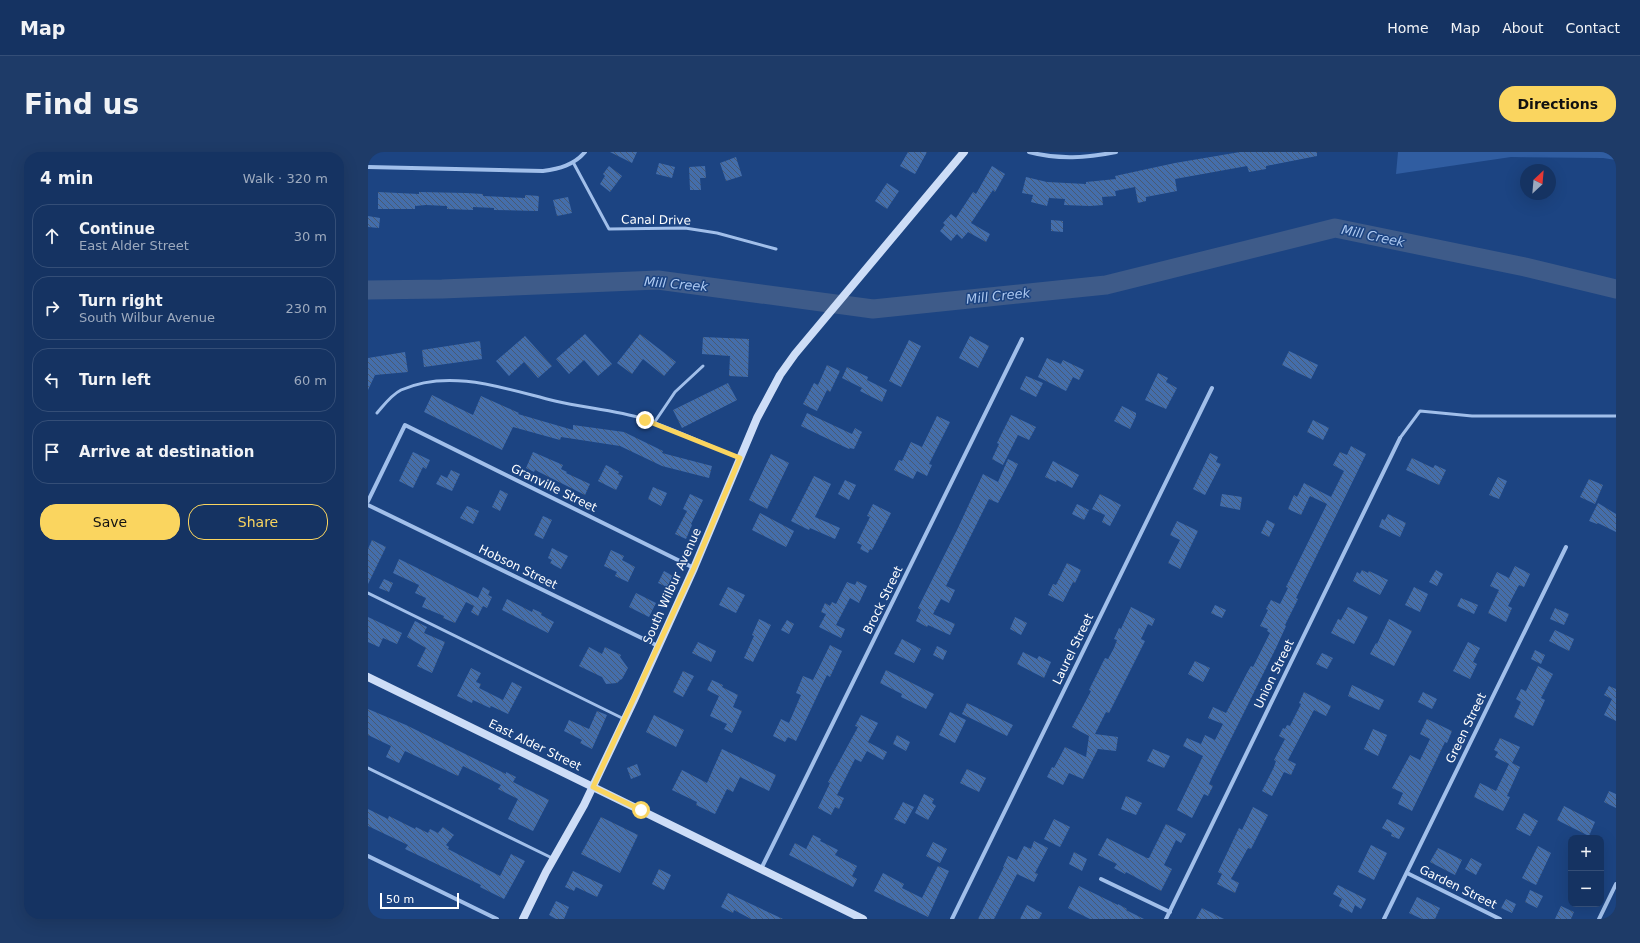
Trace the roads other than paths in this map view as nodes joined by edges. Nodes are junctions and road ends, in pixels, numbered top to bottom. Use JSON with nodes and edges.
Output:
{"nodes":[{"id":1,"x":585,"y":152,"type":"edge"},
{"id":2,"x":964,"y":152,"type":"edge"},
{"id":3,"x":1029,"y":152,"type":"edge"},
{"id":4,"x":1116,"y":152,"type":"edge"},
{"id":5,"x":573,"y":162,"type":"junction"},
{"id":6,"x":368,"y":167,"type":"edge"},
{"id":7,"x":776,"y":249,"type":"dead end"},
{"id":8,"x":1022,"y":339,"type":"dead end"},
{"id":9,"x":703,"y":366,"type":"dead end"},
{"id":10,"x":1212,"y":388,"type":"dead end"},
{"id":11,"x":377,"y":412,"type":"dead end"},
{"id":12,"x":1616,"y":416,"type":"edge"},
{"id":13,"x":654,"y":423,"type":"junction"},
{"id":14,"x":1400,"y":438,"type":"joint"},
{"id":15,"x":740,"y":458,"type":"junction"},
{"id":16,"x":368,"y":501,"type":"edge"},
{"id":17,"x":368,"y":505,"type":"edge"},
{"id":18,"x":1566,"y":547,"type":"dead end"},
{"id":19,"x":694,"y":568,"type":"junction"},
{"id":20,"x":368,"y":593,"type":"edge"},
{"id":21,"x":658,"y":646,"type":"junction"},
{"id":22,"x":368,"y":677,"type":"edge"},
{"id":23,"x":624,"y":719,"type":"junction"},
{"id":24,"x":368,"y":768,"type":"edge"},
{"id":25,"x":593,"y":787,"type":"junction"},
{"id":26,"x":368,"y":856,"type":"edge"},
{"id":27,"x":554,"y":859,"type":"junction"},
{"id":28,"x":761,"y":869,"type":"junction"},
{"id":29,"x":1407,"y":873,"type":"junction"},
{"id":30,"x":1101,"y":879,"type":"dead end"},
{"id":31,"x":1616,"y":884,"type":"edge"},
{"id":32,"x":1170,"y":912,"type":"junction"},
{"id":33,"x":497,"y":919,"type":"edge"},
{"id":34,"x":523,"y":919,"type":"edge"},
{"id":35,"x":863,"y":919,"type":"edge"},
{"id":36,"x":952,"y":919,"type":"edge"},
{"id":37,"x":1166,"y":919,"type":"edge"},
{"id":38,"x":1384,"y":919,"type":"edge"},
{"id":39,"x":1500,"y":919,"type":"edge"},
{"id":40,"x":1599,"y":919,"type":"edge"}],
"edges":[{"from":1,"to":5,"type":"street"},
{"from":2,"to":15,"type":"main road","name":"South Wilbur Avenue"},
{"from":3,"to":4,"type":"street"},
{"from":5,"to":6,"type":"street"},
{"from":5,"to":7,"type":"lane","name":"Canal Drive"},
{"from":8,"to":28,"type":"street","name":"Brock Street"},
{"from":9,"to":13,"type":"lane"},
{"from":10,"to":36,"type":"street","name":"Laurel Street"},
{"from":11,"to":13,"type":"lane"},
{"from":12,"to":14,"type":"lane"},
{"from":13,"to":15,"type":"lane"},
{"from":14,"to":32,"type":"street","name":"Union Street"},
{"from":15,"to":19,"type":"main road","name":"South Wilbur Avenue"},
{"from":16,"to":19,"type":"street","name":"Granville Street"},
{"from":17,"to":21,"type":"street","name":"Hobson Street"},
{"from":18,"to":29,"type":"street","name":"Green Street"},
{"from":19,"to":21,"type":"main road","name":"South Wilbur Avenue"},
{"from":20,"to":23,"type":"lane"},
{"from":21,"to":23,"type":"main road","name":"South Wilbur Avenue"},
{"from":22,"to":25,"type":"main road","name":"East Alder Street"},
{"from":23,"to":25,"type":"main road","name":"South Wilbur Avenue"},
{"from":24,"to":27,"type":"lane"},
{"from":25,"to":27,"type":"main road","name":"South Wilbur Avenue"},
{"from":25,"to":28,"type":"main road","name":"East Alder Street"},
{"from":26,"to":33,"type":"street"},
{"from":27,"to":34,"type":"main road","name":"South Wilbur Avenue"},
{"from":28,"to":35,"type":"main road","name":"East Alder Street"},
{"from":29,"to":38,"type":"street","name":"Green Street"},
{"from":29,"to":39,"type":"street","name":"Garden Street"},
{"from":30,"to":32,"type":"street"},
{"from":31,"to":40,"type":"street"},
{"from":32,"to":37,"type":"street","name":"Union Street"}]}
